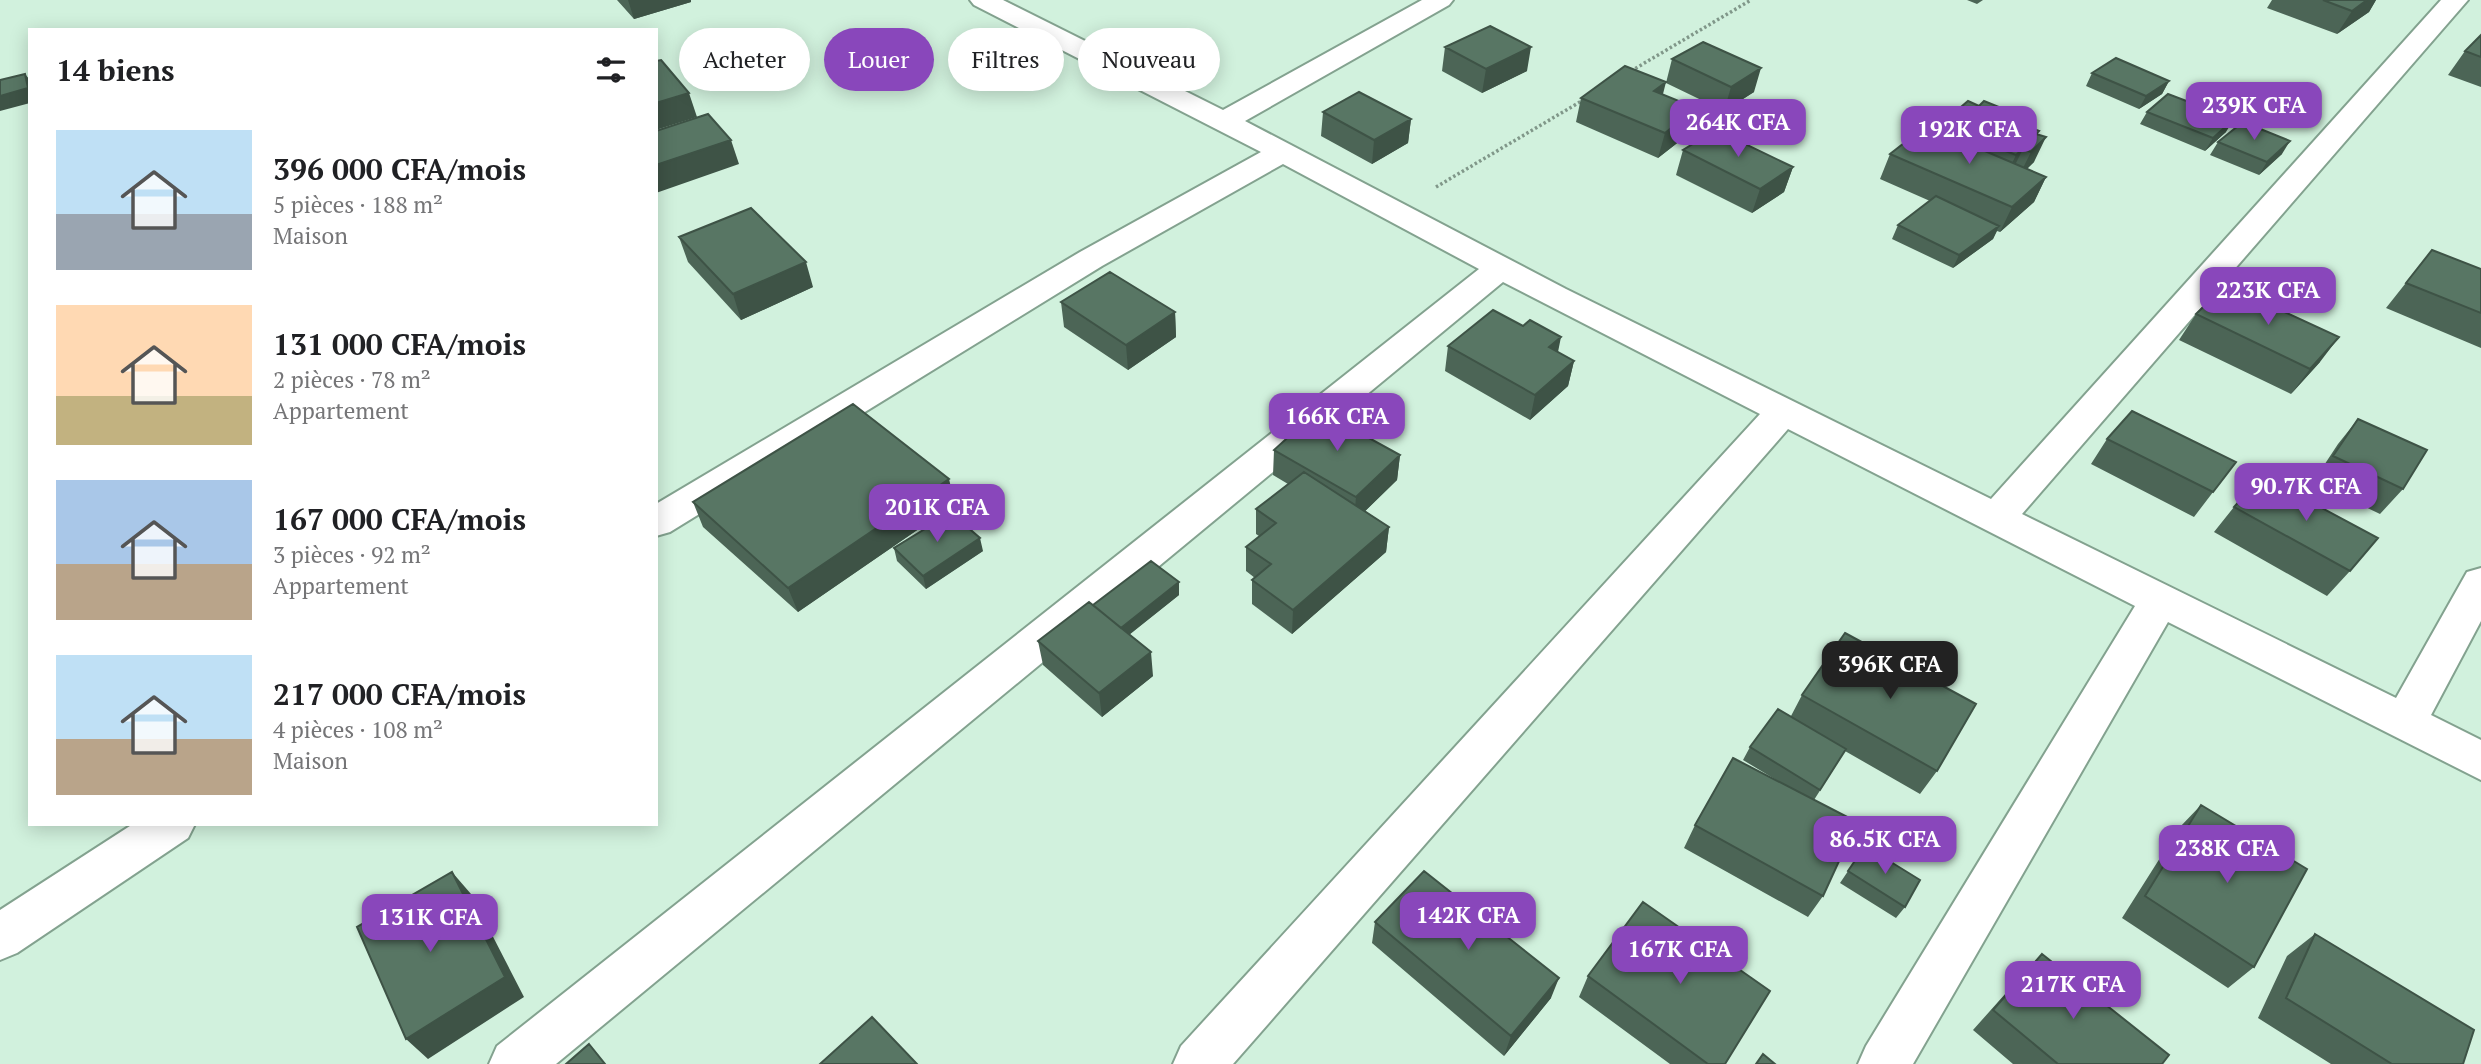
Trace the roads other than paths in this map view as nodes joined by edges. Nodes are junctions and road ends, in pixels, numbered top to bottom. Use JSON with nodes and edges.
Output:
{"nodes":[{"id":1,"x":983,"y":0,"type":"edge"},
{"id":2,"x":1440,"y":0,"type":"edge"},
{"id":3,"x":2455,"y":0,"type":"edge"},
{"id":4,"x":1224,"y":121,"type":"junction"},
{"id":5,"x":1283,"y":152,"type":"junction"},
{"id":6,"x":1502,"y":267,"type":"junction"},
{"id":7,"x":1784,"y":411,"type":"junction"},
{"id":8,"x":1996,"y":517,"type":"junction"},
{"id":9,"x":658,"y":521,"type":"edge"},
{"id":10,"x":2481,"y":583,"type":"edge"},
{"id":11,"x":2160,"y":600,"type":"junction"},
{"id":12,"x":2405,"y":723,"type":"junction"},
{"id":13,"x":2481,"y":761,"type":"edge"},
{"id":14,"x":169,"y":826,"type":"edge"},
{"id":15,"x":0,"y":937,"type":"edge"},
{"id":16,"x":515,"y":1064,"type":"edge"},
{"id":17,"x":1199,"y":1064,"type":"edge"},
{"id":18,"x":1884,"y":1064,"type":"edge"}],
"edges":[{"from":1,"to":4,"type":"street"},
{"from":2,"to":4,"type":"street"},
{"from":3,"to":8,"type":"street"},
{"from":4,"to":5,"type":"street"},
{"from":5,"to":6,"type":"street"},
{"from":5,"to":9,"type":"street"},
{"from":6,"to":7,"type":"street"},
{"from":6,"to":16,"type":"street"},
{"from":7,"to":8,"type":"street"},
{"from":7,"to":17,"type":"street"},
{"from":8,"to":11,"type":"street"},
{"from":10,"to":12,"type":"street"},
{"from":11,"to":12,"type":"street"},
{"from":11,"to":18,"type":"street"},
{"from":12,"to":13,"type":"street"},
{"from":14,"to":15,"type":"street"}]}
